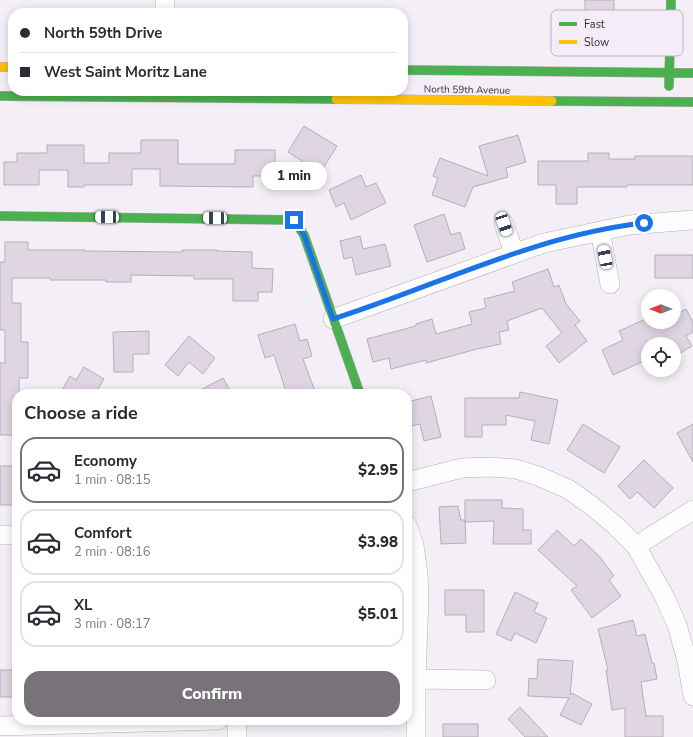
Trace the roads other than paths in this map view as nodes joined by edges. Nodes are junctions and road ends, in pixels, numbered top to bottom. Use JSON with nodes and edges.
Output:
{"nodes":[{"id":1,"x":671,"y":0,"type":"edge"},
{"id":2,"x":671,"y":10,"type":"edge"},
{"id":3,"x":670,"y":56,"type":"edge"},
{"id":4,"x":408,"y":70,"type":"edge"},
{"id":5,"x":670,"y":72,"type":"junction"},
{"id":6,"x":693,"y":73,"type":"edge"},
{"id":7,"x":309,"y":96,"type":"edge"},
{"id":8,"x":669,"y":101,"type":"junction"},
{"id":9,"x":693,"y":102,"type":"edge"},
{"id":10,"x":0,"y":216,"type":"edge"},
{"id":11,"x":693,"y":220,"type":"edge"},
{"id":12,"x":504,"y":224,"type":"dead end"},
{"id":13,"x":600,"y":230,"type":"junction"},
{"id":14,"x":514,"y":253,"type":"junction"},
{"id":15,"x":610,"y":284,"type":"dead end"},
{"id":16,"x":333,"y":319,"type":"junction"},
{"id":17,"x":358,"y":389,"type":"edge"},
{"id":18,"x":412,"y":481,"type":"edge"},
{"id":19,"x":693,"y":510,"type":"edge"},
{"id":20,"x":0,"y":535,"type":"edge"},
{"id":21,"x":12,"y":535,"type":"edge"},
{"id":22,"x":412,"y":539,"type":"edge"},
{"id":23,"x":636,"y":546,"type":"junction"},
{"id":24,"x":416,"y":679,"type":"junction"},
{"id":25,"x":486,"y":680,"type":"dead end"},
{"id":26,"x":693,"y":696,"type":"edge"},
{"id":27,"x":36,"y":725,"type":"edge"},
{"id":28,"x":237,"y":725,"type":"edge"},
{"id":29,"x":0,"y":726,"type":"edge"},
{"id":30,"x":237,"y":737,"type":"edge"},
{"id":31,"x":416,"y":737,"type":"edge"}],
"edges":[{"from":1,"to":2,"type":"main road"},
{"from":3,"to":5,"type":"main road"},
{"from":4,"to":5,"type":"main road","name":"North 59th Avenue"},
{"from":5,"to":6,"type":"main road","name":"North 59th Avenue"},
{"from":5,"to":8,"type":"main road"},
{"from":7,"to":8,"type":"main road","name":"North 59th Avenue"},
{"from":8,"to":9,"type":"main road","name":"North 59th Avenue"},
{"from":10,"to":16,"type":"main road"},
{"from":11,"to":13,"type":"street"},
{"from":12,"to":14,"type":"street"},
{"from":13,"to":14,"type":"street"},
{"from":13,"to":15,"type":"street"},
{"from":14,"to":16,"type":"street"},
{"from":16,"to":17,"type":"main road"},
{"from":18,"to":23,"type":"street"},
{"from":19,"to":23,"type":"street"},
{"from":20,"to":21,"type":"street"},
{"from":22,"to":24,"type":"street"},
{"from":23,"to":26,"type":"street"},
{"from":24,"to":25,"type":"street"},
{"from":24,"to":31,"type":"street"},
{"from":27,"to":29,"type":"street"},
{"from":28,"to":30,"type":"street"}]}
